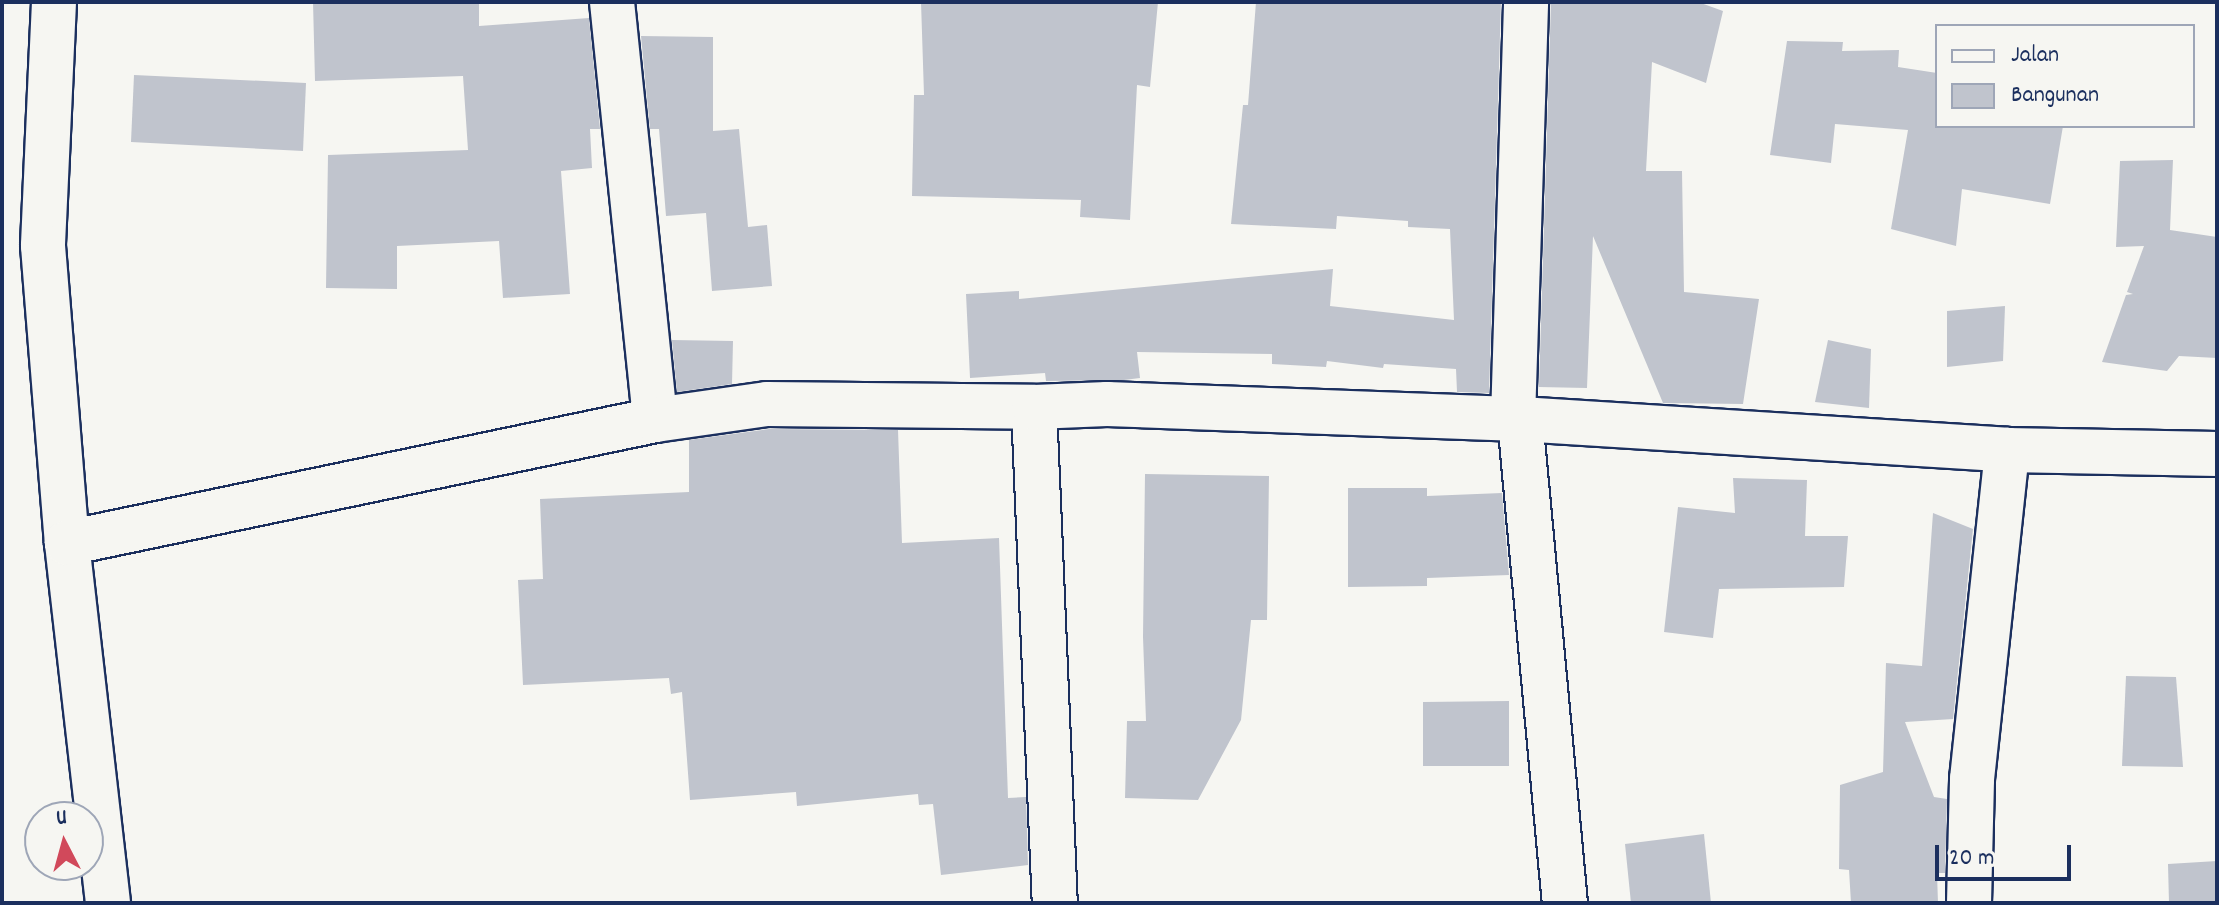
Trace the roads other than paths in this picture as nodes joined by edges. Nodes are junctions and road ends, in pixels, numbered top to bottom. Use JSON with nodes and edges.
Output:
{"nodes":[{"id":1,"x":54,"y":2,"type":"edge"},
{"id":2,"x":612,"y":2,"type":"edge"},
{"id":3,"x":1526,"y":2,"type":"edge"},
{"id":4,"x":1034,"y":407,"type":"junction"},
{"id":5,"x":1517,"y":419,"type":"junction"},
{"id":6,"x":655,"y":420,"type":"junction"},
{"id":7,"x":2007,"y":450,"type":"junction"},
{"id":8,"x":2217,"y":454,"type":"edge"},
{"id":9,"x":67,"y":543,"type":"junction"},
{"id":10,"x":108,"y":903,"type":"edge"},
{"id":11,"x":1055,"y":903,"type":"edge"},
{"id":12,"x":1565,"y":903,"type":"edge"},
{"id":13,"x":1969,"y":903,"type":"edge"}],
"edges":[{"from":1,"to":9,"type":"street"},
{"from":2,"to":6,"type":"street"},
{"from":3,"to":5,"type":"street"},
{"from":4,"to":5,"type":"street"},
{"from":4,"to":6,"type":"street"},
{"from":4,"to":11,"type":"street"},
{"from":5,"to":7,"type":"street"},
{"from":5,"to":12,"type":"street"},
{"from":6,"to":9,"type":"street"},
{"from":7,"to":8,"type":"street"},
{"from":7,"to":13,"type":"street"},
{"from":9,"to":10,"type":"street"}]}
